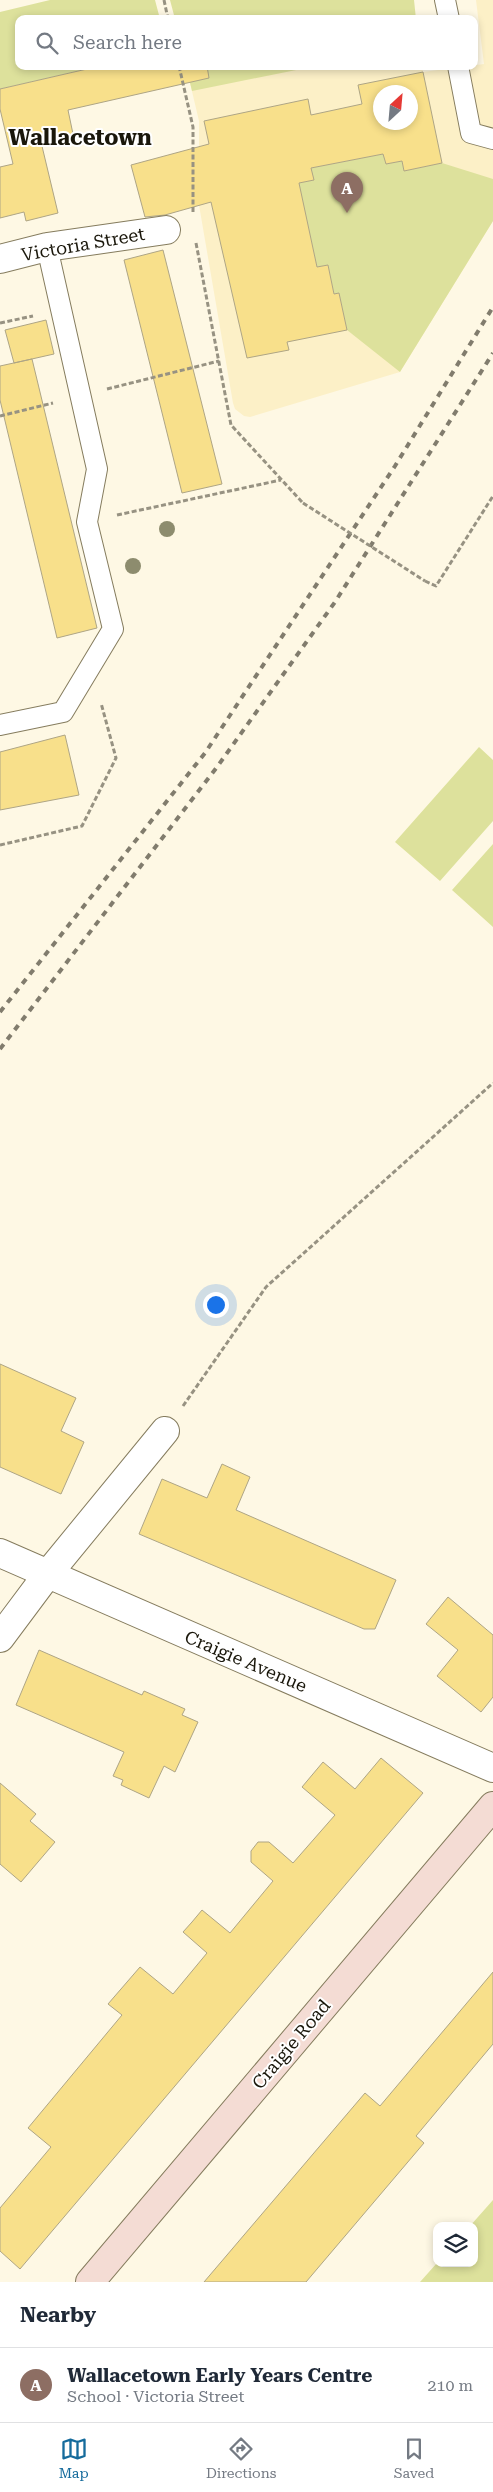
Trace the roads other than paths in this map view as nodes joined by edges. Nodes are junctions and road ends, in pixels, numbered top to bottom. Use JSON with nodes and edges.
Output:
{"nodes":[{"id":1,"x":445,"y":0,"type":"edge"},
{"id":2,"x":448,"y":15,"type":"edge"},
{"id":3,"x":459,"y":70,"type":"edge"},
{"id":4,"x":493,"y":139,"type":"edge"},
{"id":5,"x":166,"y":230,"type":"road end"},
{"id":6,"x":47,"y":248,"type":"junction"},
{"id":7,"x":0,"y":259,"type":"edge"},
{"id":8,"x":0,"y":725,"type":"edge"},
{"id":9,"x":165,"y":1431,"type":"road end"},
{"id":10,"x":0,"y":1553,"type":"edge"},
{"id":11,"x":47,"y":1575,"type":"junction"},
{"id":12,"x":0,"y":1638,"type":"edge"},
{"id":13,"x":493,"y":1768,"type":"edge"},
{"id":14,"x":493,"y":1806,"type":"edge"},
{"id":15,"x":90,"y":2282,"type":"edge"}],
"edges":[{"from":1,"to":2,"type":"lane"},
{"from":3,"to":4,"type":"lane"},
{"from":5,"to":6,"type":"street","name":"Victoria Street"},
{"from":6,"to":7,"type":"street","name":"Victoria Street"},
{"from":6,"to":8,"type":"lane"},
{"from":9,"to":11,"type":"street"},
{"from":10,"to":11,"type":"street","name":"Craigie Avenue"},
{"from":11,"to":12,"type":"street"},
{"from":11,"to":13,"type":"street","name":"Craigie Avenue"},
{"from":14,"to":15,"type":"main road","name":"Craigie Road"}]}
